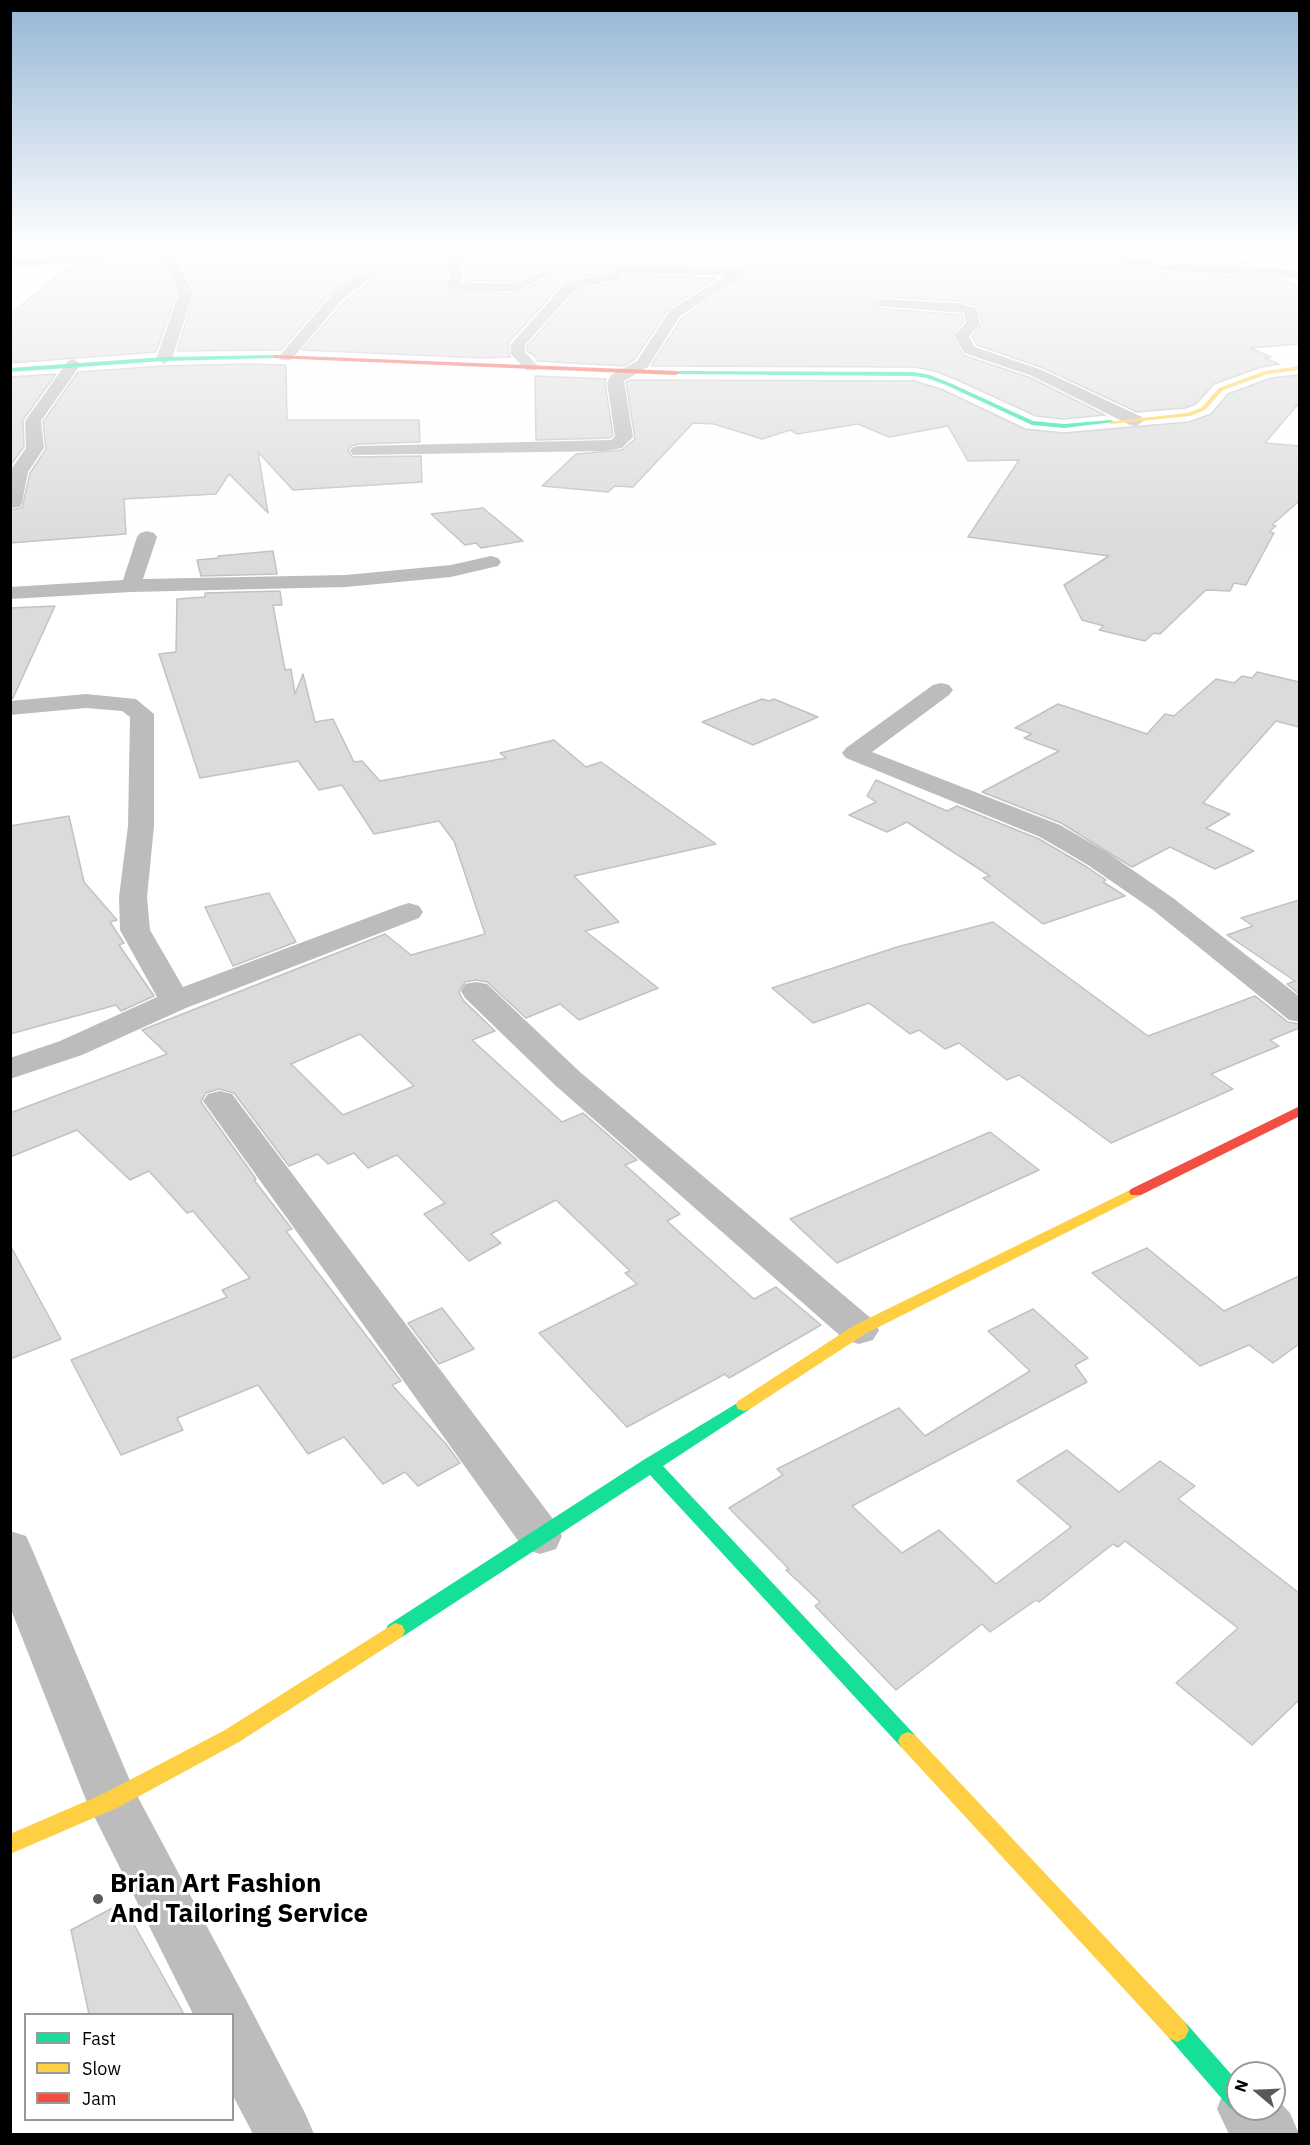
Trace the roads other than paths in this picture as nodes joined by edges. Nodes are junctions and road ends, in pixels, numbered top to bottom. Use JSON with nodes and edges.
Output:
{"nodes":[{"id":1,"x":167,"y":349,"type":"edge"},
{"id":2,"x":293,"y":349,"type":"edge"},
{"id":3,"x":518,"y":349,"type":"edge"},
{"id":4,"x":652,"y":349,"type":"edge"},
{"id":5,"x":969,"y":349,"type":"edge"},
{"id":6,"x":286,"y":357,"type":"junction"},
{"id":7,"x":164,"y":359,"type":"junction"},
{"id":8,"x":73,"y":364,"type":"junction"},
{"id":9,"x":531,"y":367,"type":"junction"},
{"id":10,"x":1299,"y":368,"type":"edge"},
{"id":11,"x":10,"y":370,"type":"edge"},
{"id":12,"x":628,"y":373,"type":"junction"},
{"id":13,"x":1136,"y":421,"type":"junction"},
{"id":14,"x":359,"y":451,"type":"dead end"},
{"id":15,"x":13,"y":503,"type":"dead end"},
{"id":16,"x":147,"y":537,"type":"dead end"},
{"id":17,"x":491,"y":562,"type":"dead end"},
{"id":18,"x":131,"y":586,"type":"junction"},
{"id":19,"x":10,"y":593,"type":"edge"},
{"id":20,"x":941,"y":690,"type":"dead end"},
{"id":21,"x":10,"y":708,"type":"edge"},
{"id":22,"x":409,"y":912,"type":"dead end"},
{"id":23,"x":476,"y":991,"type":"dead end"},
{"id":24,"x":175,"y":1001,"type":"junction"},
{"id":25,"x":1299,"y":1012,"type":"edge"},
{"id":26,"x":10,"y":1069,"type":"edge"},
{"id":27,"x":220,"y":1101,"type":"dead end"},
{"id":28,"x":1299,"y":1110,"type":"edge"},
{"id":29,"x":859,"y":1330,"type":"junction"},
{"id":30,"x":651,"y":1464,"type":"junction"},
{"id":31,"x":540,"y":1536,"type":"junction"},
{"id":32,"x":10,"y":1549,"type":"edge"},
{"id":33,"x":112,"y":1800,"type":"junction"},
{"id":34,"x":10,"y":1844,"type":"edge"},
{"id":35,"x":222,"y":2013,"type":"edge"},
{"id":36,"x":234,"y":2037,"type":"edge"},
{"id":37,"x":1226,"y":2086,"type":"edge"},
{"id":38,"x":1257,"y":2121,"type":"edge"},
{"id":39,"x":284,"y":2134,"type":"edge"},
{"id":40,"x":1269,"y":2134,"type":"edge"}],
"edges":[{"from":1,"to":7,"type":"street"},
{"from":2,"to":6,"type":"street"},
{"from":3,"to":9,"type":"street"},
{"from":4,"to":12,"type":"street"},
{"from":5,"to":13,"type":"street"},
{"from":6,"to":7,"type":"street"},
{"from":6,"to":9,"type":"street"},
{"from":7,"to":8,"type":"street"},
{"from":8,"to":11,"type":"street"},
{"from":8,"to":15,"type":"street"},
{"from":9,"to":12,"type":"street"},
{"from":10,"to":13,"type":"street"},
{"from":12,"to":13,"type":"street"},
{"from":12,"to":14,"type":"street"},
{"from":16,"to":18,"type":"street"},
{"from":17,"to":18,"type":"street"},
{"from":18,"to":19,"type":"street"},
{"from":20,"to":25,"type":"street"},
{"from":21,"to":24,"type":"street"},
{"from":22,"to":24,"type":"street"},
{"from":23,"to":29,"type":"street"},
{"from":24,"to":26,"type":"street"},
{"from":27,"to":31,"type":"street"},
{"from":28,"to":29,"type":"street"},
{"from":29,"to":30,"type":"street"},
{"from":30,"to":31,"type":"street"},
{"from":30,"to":37,"type":"street"},
{"from":31,"to":33,"type":"street"},
{"from":32,"to":33,"type":"street"},
{"from":33,"to":34,"type":"street"},
{"from":33,"to":35,"type":"street"},
{"from":36,"to":39,"type":"street"},
{"from":38,"to":40,"type":"street"}]}
